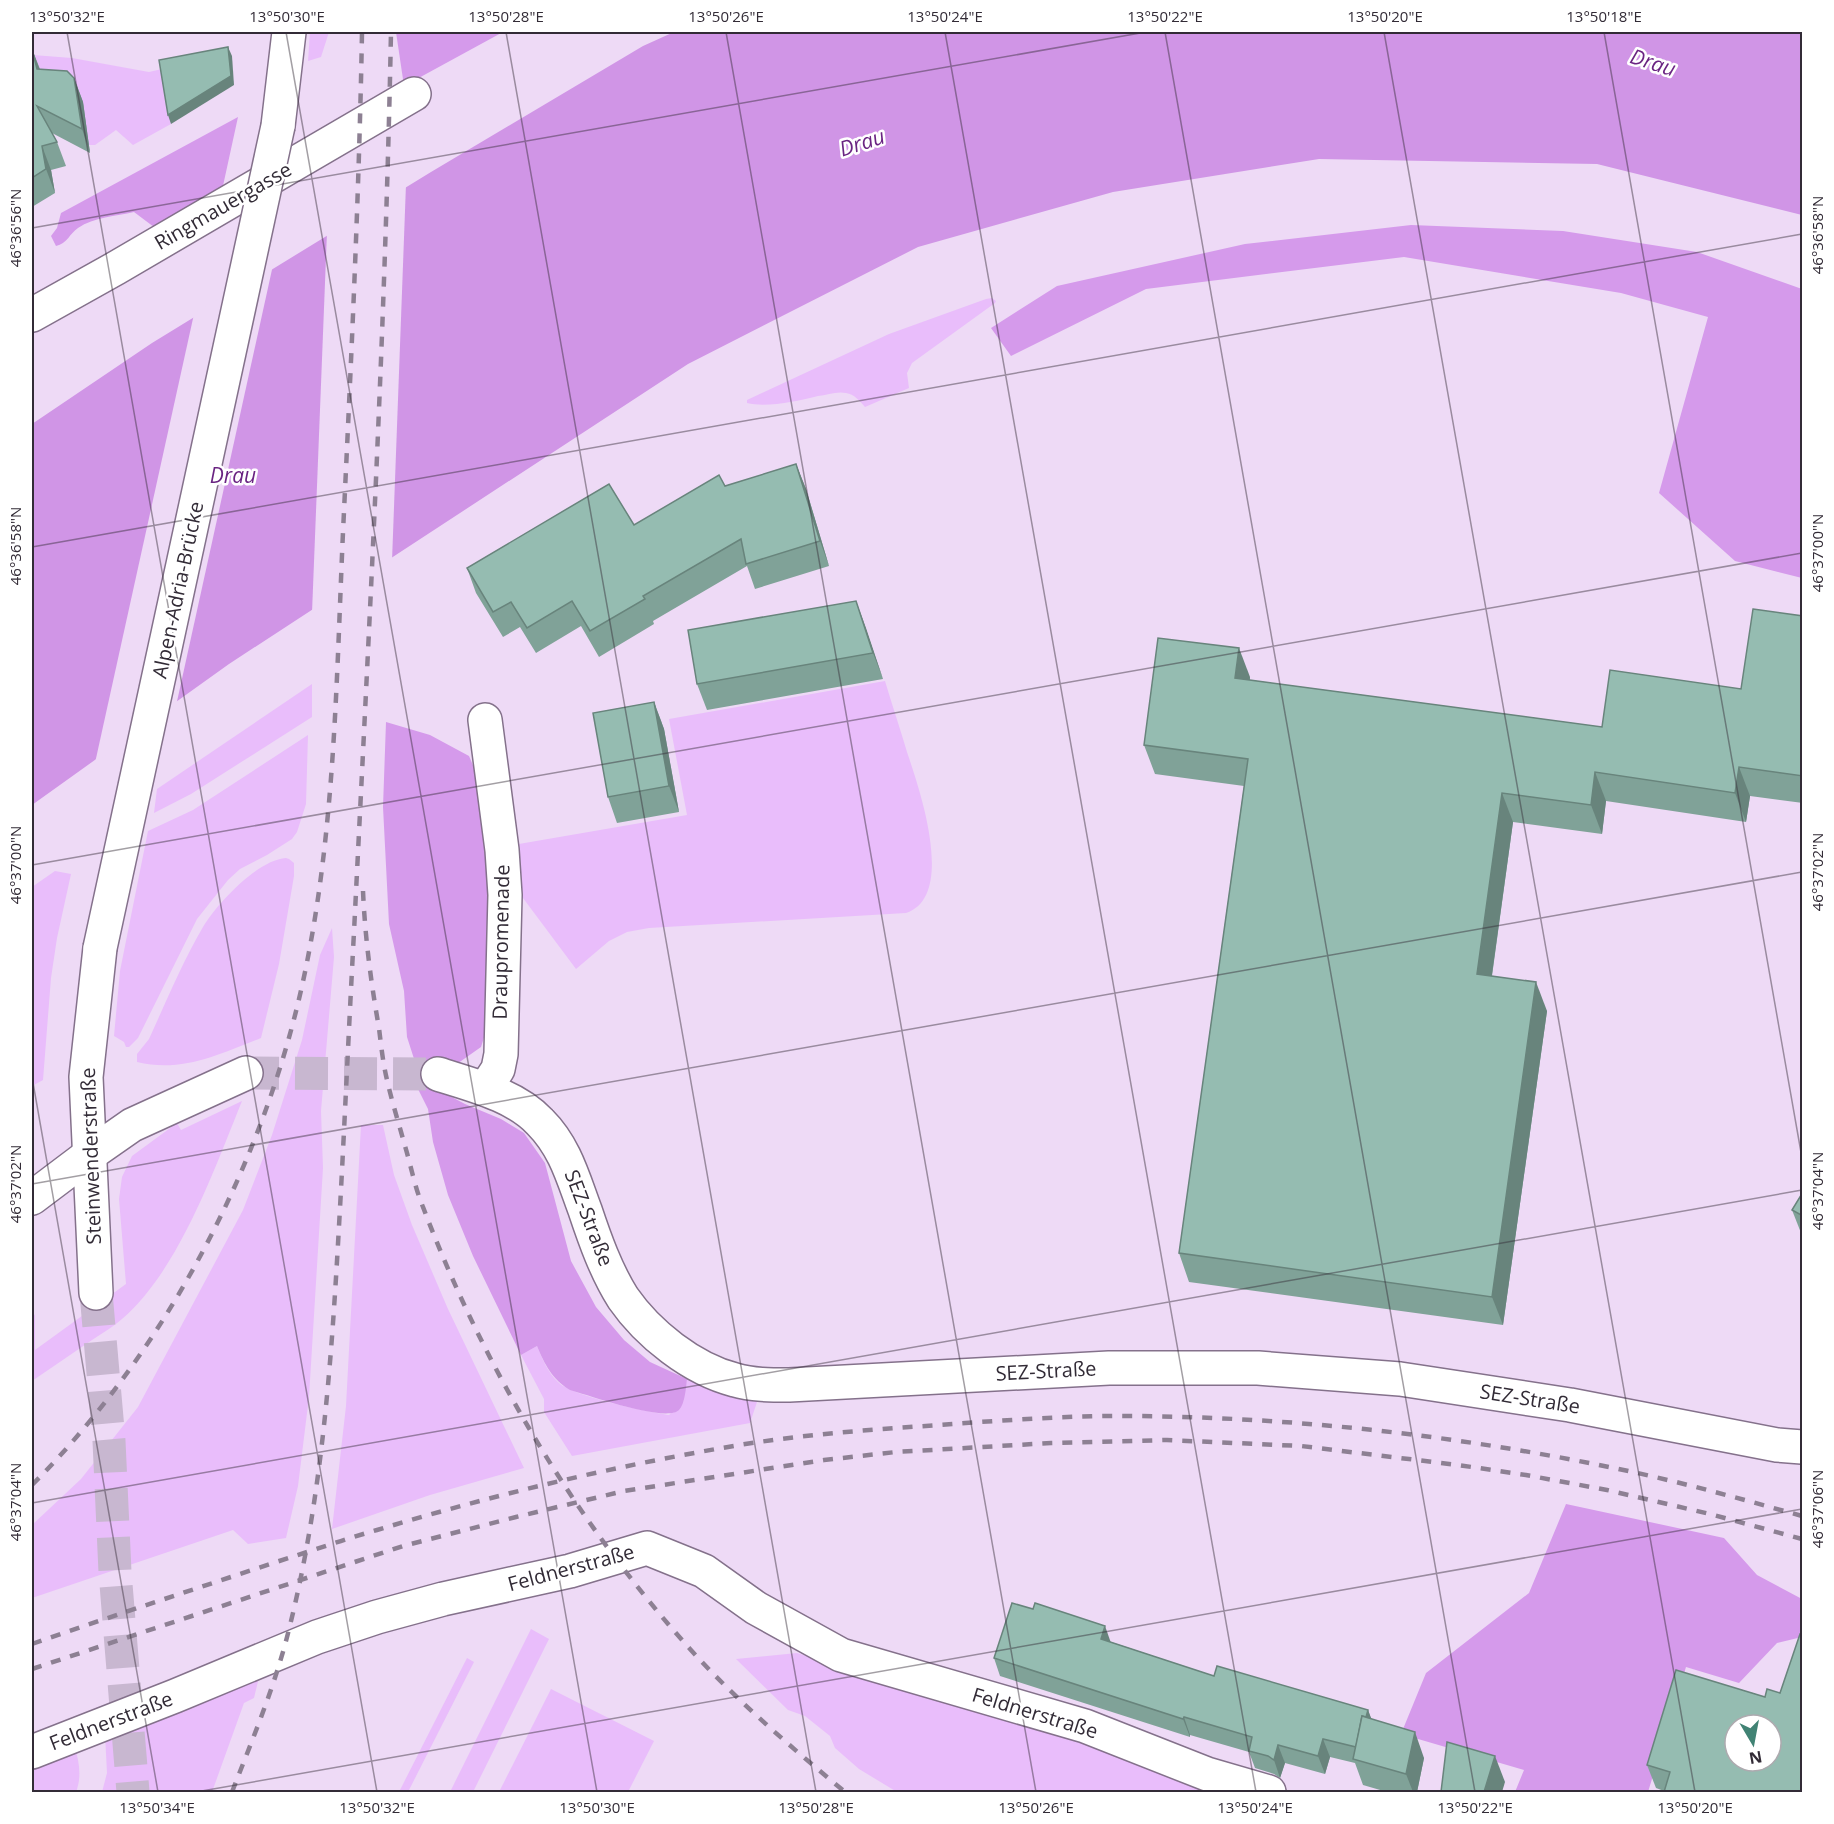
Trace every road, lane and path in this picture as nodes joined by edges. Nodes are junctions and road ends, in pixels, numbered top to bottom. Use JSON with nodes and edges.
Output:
{"nodes":[{"id":1,"x":289,"y":32,"type":"edge"},
{"id":2,"x":414,"y":94,"type":"dead end"},
{"id":3,"x":32,"y":315,"type":"edge"},
{"id":4,"x":485,"y":720,"type":"dead end"},
{"id":5,"x":100,"y":948,"type":"joint"},
{"id":6,"x":246,"y":1073,"type":"tunnel mouth"},
{"id":7,"x":438,"y":1074,"type":"tunnel mouth"},
{"id":8,"x":485,"y":1089,"type":"junction"},
{"id":9,"x":89,"y":1155,"type":"junction"},
{"id":10,"x":32,"y":1198,"type":"edge"},
{"id":11,"x":96,"y":1293,"type":"tunnel mouth"},
{"id":12,"x":1803,"y":1448,"type":"edge"},
{"id":13,"x":32,"y":1752,"type":"edge"},
{"id":14,"x":1269,"y":1792,"type":"edge"}],
"edges":[{"from":1,"to":5,"type":"street","name":"Alpen-Adria-Brücke","bridge":true},
{"from":2,"to":3,"type":"street","name":"Ringmauergasse"},
{"from":4,"to":8,"type":"street","name":"Draupromenade"},
{"from":5,"to":9,"type":"street","name":"Steinwenderstraße"},
{"from":6,"to":9,"type":"street"},
{"from":7,"to":8,"type":"street","name":"SEZ-Straße"},
{"from":8,"to":12,"type":"street","name":"SEZ-Straße"},
{"from":9,"to":10,"type":"street"},
{"from":9,"to":11,"type":"street","name":"Steinwenderstraße"},
{"from":13,"to":14,"type":"street","name":"Feldnerstraße"}]}
